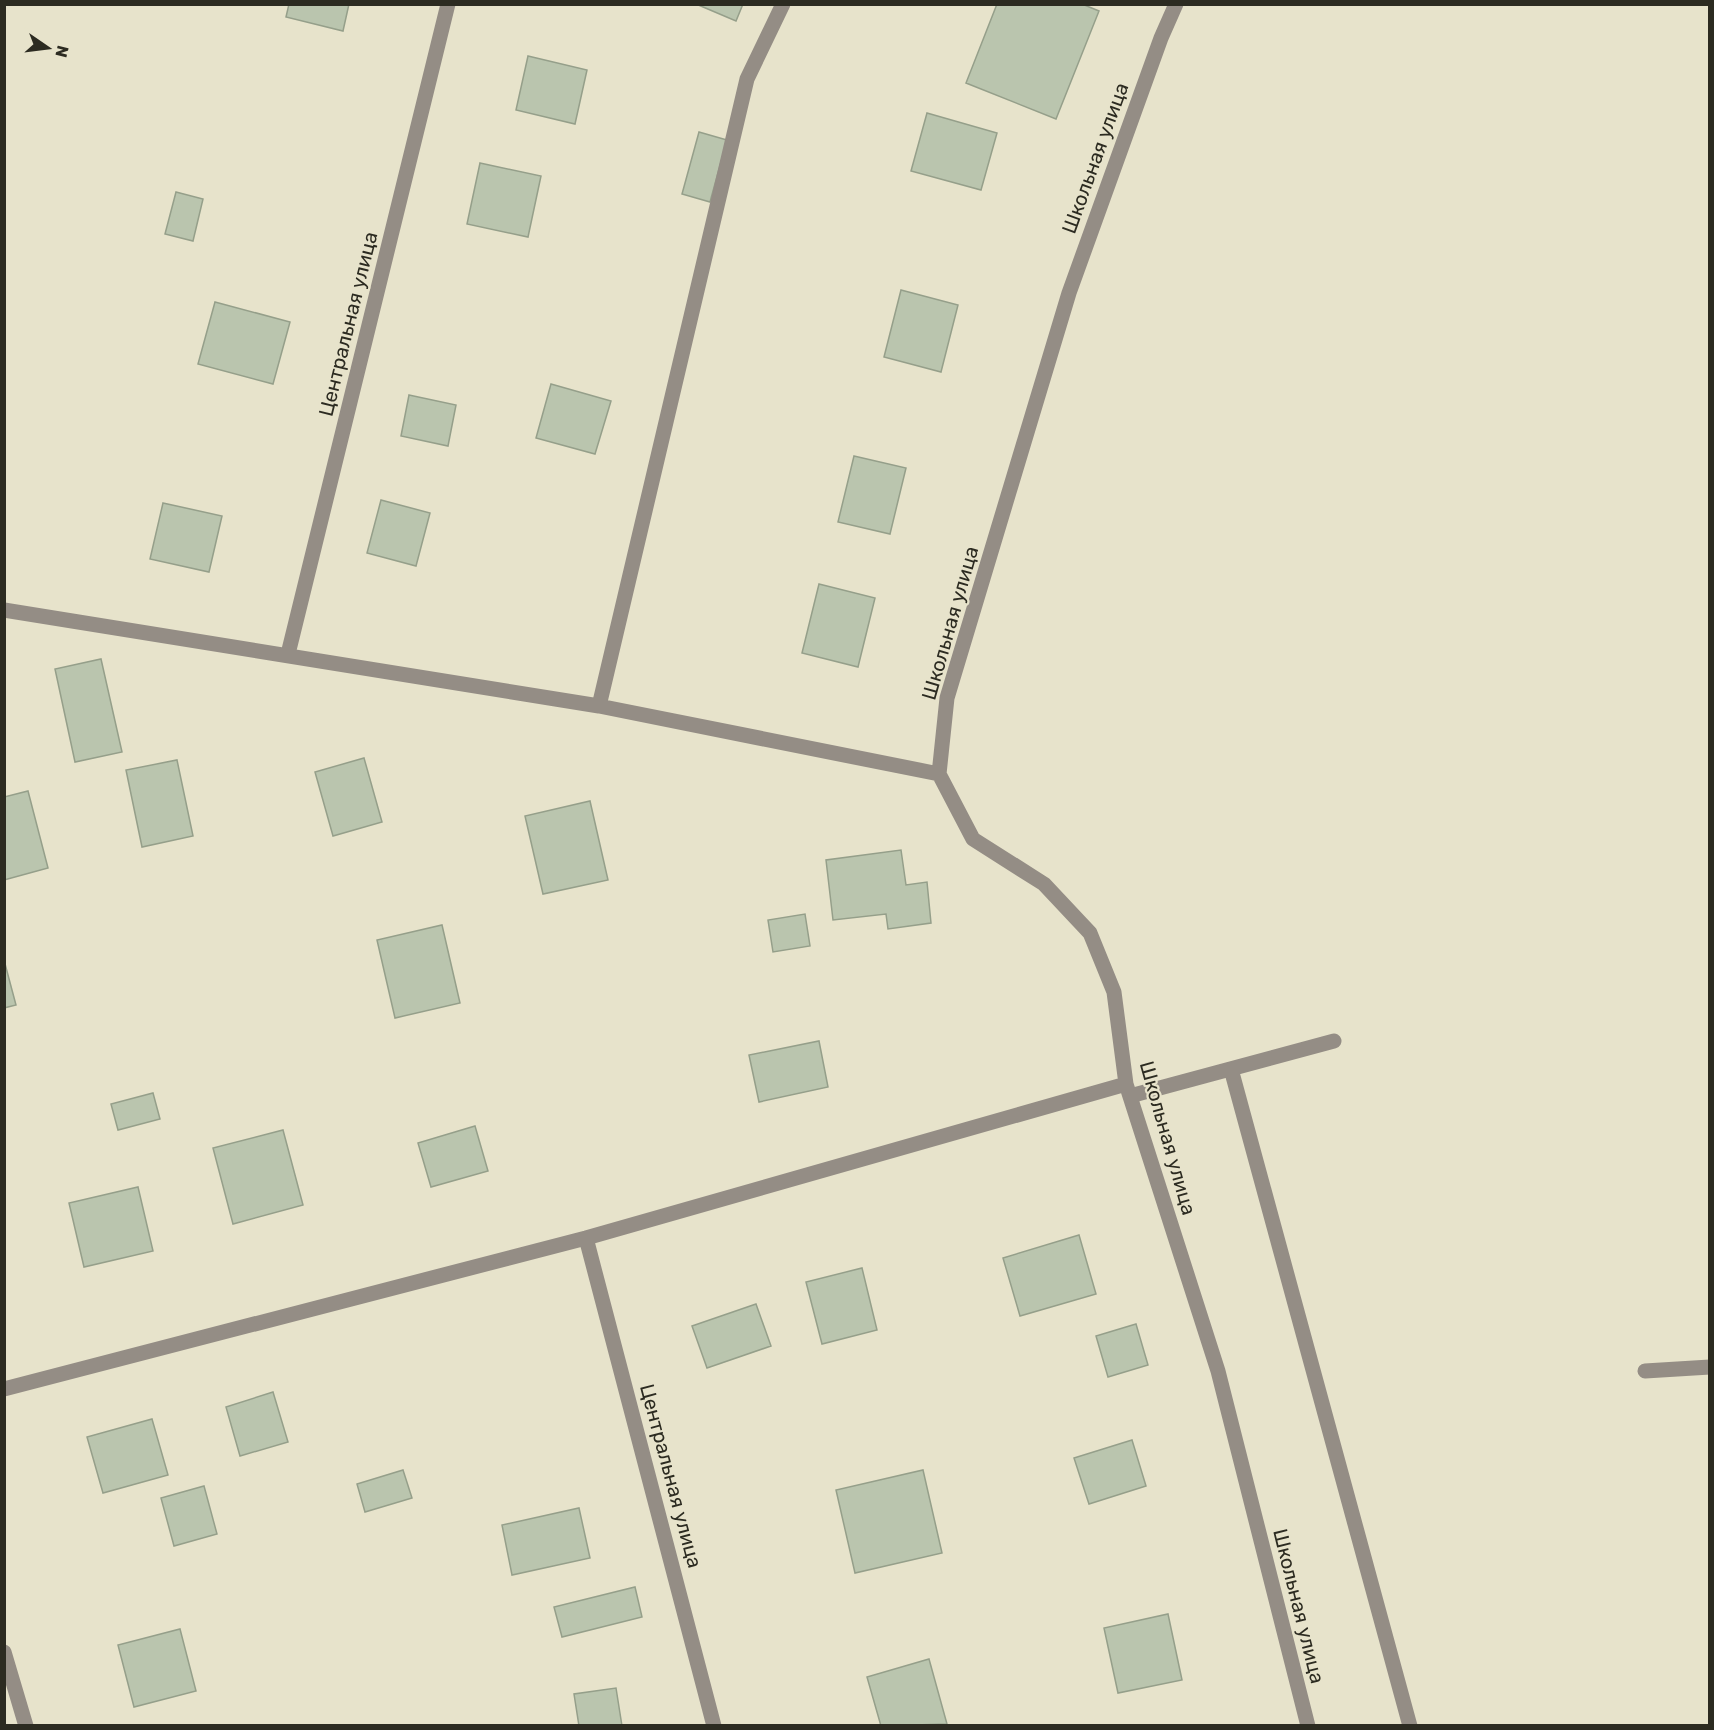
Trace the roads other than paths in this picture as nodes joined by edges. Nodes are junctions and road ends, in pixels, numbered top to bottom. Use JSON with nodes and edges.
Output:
{"nodes":[{"id":1,"x":448,"y":4,"type":"edge"},
{"id":2,"x":783,"y":4,"type":"edge"},
{"id":3,"x":1176,"y":4,"type":"edge"},
{"id":4,"x":4,"y":610,"type":"edge"},
{"id":5,"x":288,"y":654,"type":"junction"},
{"id":6,"x":599,"y":706,"type":"junction"},
{"id":7,"x":939,"y":774,"type":"junction"},
{"id":8,"x":1334,"y":1041,"type":"dead end"},
{"id":9,"x":1231,"y":1069,"type":"junction"},
{"id":10,"x":1128,"y":1090,"type":"junction"},
{"id":11,"x":586,"y":1238,"type":"junction"},
{"id":12,"x":1710,"y":1367,"type":"edge"},
{"id":13,"x":1645,"y":1371,"type":"dead end"},
{"id":14,"x":4,"y":1389,"type":"edge"},
{"id":15,"x":4,"y":1652,"type":"edge"},
{"id":16,"x":26,"y":1725,"type":"edge"},
{"id":17,"x":714,"y":1725,"type":"edge"},
{"id":18,"x":1308,"y":1725,"type":"edge"},
{"id":19,"x":1410,"y":1725,"type":"edge"}],
"edges":[{"from":1,"to":5,"type":"street","name":"Центральная улица"},
{"from":2,"to":6,"type":"street"},
{"from":3,"to":7,"type":"street","name":"Школьная улица"},
{"from":4,"to":5,"type":"street"},
{"from":5,"to":6,"type":"street"},
{"from":6,"to":7,"type":"street"},
{"from":7,"to":10,"type":"street","name":"Школьная улица"},
{"from":8,"to":9,"type":"street"},
{"from":9,"to":10,"type":"street"},
{"from":9,"to":19,"type":"street"},
{"from":10,"to":11,"type":"street"},
{"from":10,"to":18,"type":"street","name":"Школьная улица"},
{"from":11,"to":14,"type":"street"},
{"from":11,"to":17,"type":"street","name":"Центральная улица"},
{"from":12,"to":13,"type":"street"},
{"from":15,"to":16,"type":"street"}]}
